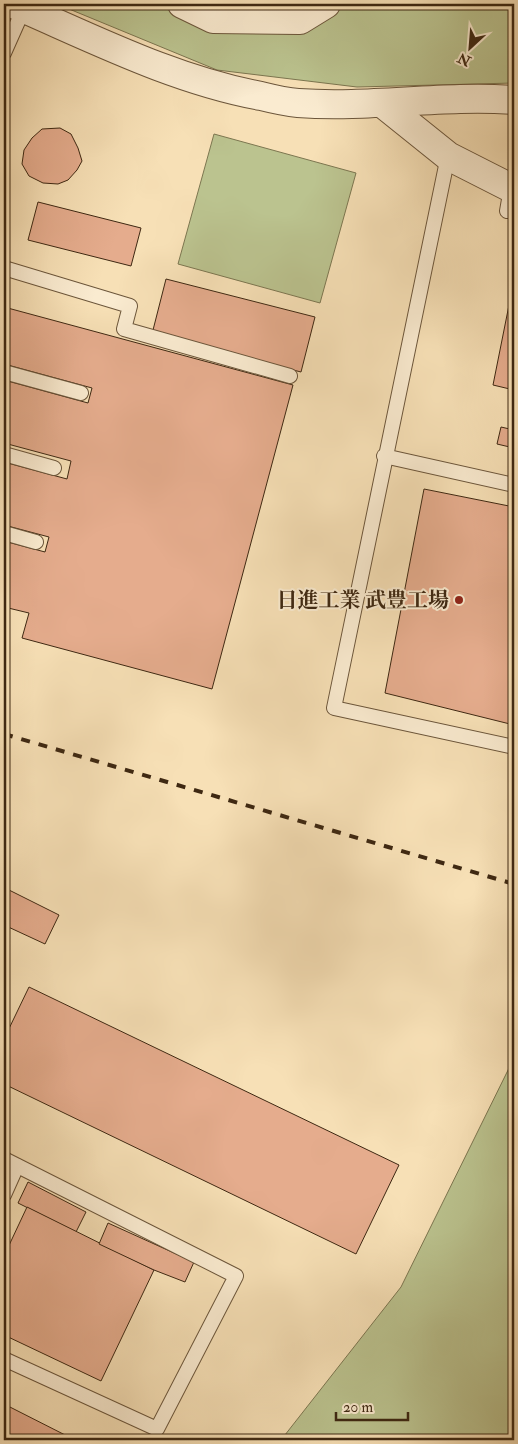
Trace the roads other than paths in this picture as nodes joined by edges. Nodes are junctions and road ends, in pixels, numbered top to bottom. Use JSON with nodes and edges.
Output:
{"nodes":[{"id":1,"x":182,"y":4,"type":"edge"},
{"id":2,"x":326,"y":4,"type":"edge"},
{"id":3,"x":18,"y":6,"type":"edge"},
{"id":4,"x":4,"y":53,"type":"edge"},
{"id":5,"x":514,"y":100,"type":"edge"},
{"id":6,"x":382,"y":103,"type":"junction"},
{"id":7,"x":448,"y":156,"type":"junction"},
{"id":8,"x":513,"y":195,"type":"edge"},
{"id":9,"x":4,"y":268,"type":"edge"},
{"id":10,"x":4,"y":372,"type":"edge"},
{"id":11,"x":290,"y":376,"type":"dead end"},
{"id":12,"x":81,"y":393,"type":"dead end"},
{"id":13,"x":4,"y":454,"type":"edge"},
{"id":14,"x":384,"y":456,"type":"junction"},
{"id":15,"x":54,"y":468,"type":"dead end"},
{"id":16,"x":514,"y":485,"type":"edge"},
{"id":17,"x":4,"y":533,"type":"edge"},
{"id":18,"x":36,"y":542,"type":"dead end"},
{"id":19,"x":514,"y":747,"type":"edge"},
{"id":20,"x":4,"y":1159,"type":"edge"},
{"id":21,"x":17,"y":1166,"type":"junction"},
{"id":22,"x":4,"y":1195,"type":"edge"},
{"id":23,"x":4,"y":1359,"type":"edge"}],
"edges":[{"from":1,"to":2,"type":"street"},
{"from":3,"to":4,"type":"lane"},
{"from":3,"to":6,"type":"street"},
{"from":5,"to":6,"type":"street"},
{"from":6,"to":7,"type":"street"},
{"from":7,"to":8,"type":"street"},
{"from":7,"to":14,"type":"lane"},
{"from":9,"to":11,"type":"lane"},
{"from":10,"to":12,"type":"lane"},
{"from":13,"to":15,"type":"lane"},
{"from":14,"to":16,"type":"lane"},
{"from":14,"to":19,"type":"lane"},
{"from":17,"to":18,"type":"lane"},
{"from":20,"to":21,"type":"lane"},
{"from":21,"to":22,"type":"lane"},
{"from":21,"to":23,"type":"lane"}]}
